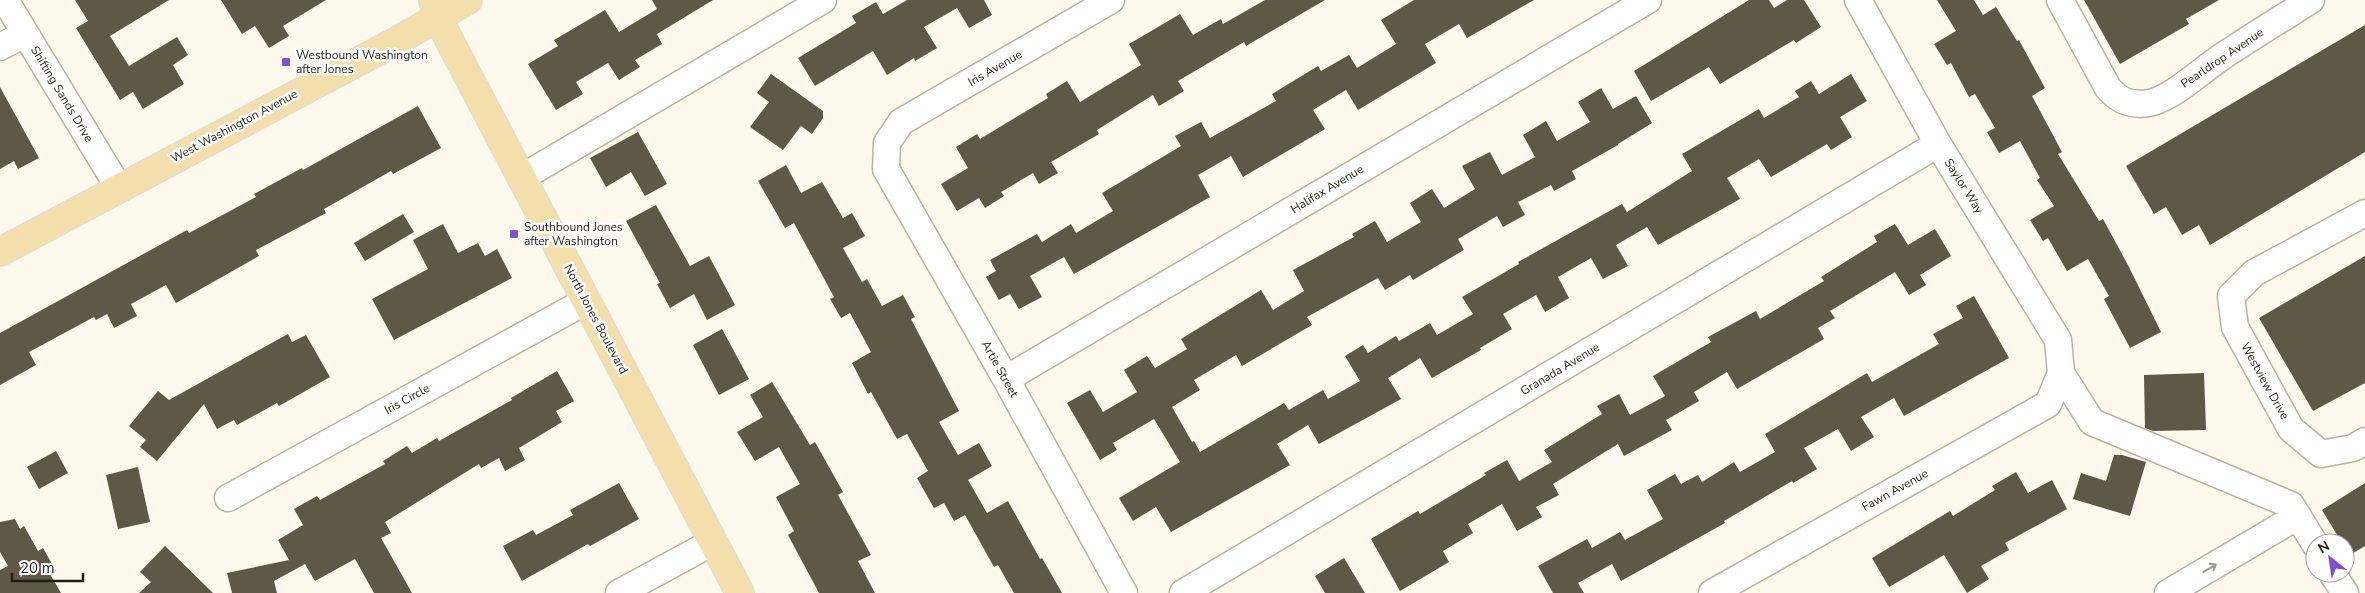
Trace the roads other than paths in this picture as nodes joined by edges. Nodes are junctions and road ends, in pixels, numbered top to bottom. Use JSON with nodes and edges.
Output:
{"nodes":[{"id":1,"x":5,"y":0,"type":"edge"},
{"id":2,"x":413,"y":0,"type":"edge"},
{"id":3,"x":468,"y":0,"type":"edge"},
{"id":4,"x":823,"y":0,"type":"edge"},
{"id":5,"x":1111,"y":0,"type":"edge"},
{"id":6,"x":1648,"y":0,"type":"edge"},
{"id":7,"x":1858,"y":0,"type":"edge"},
{"id":8,"x":2060,"y":0,"type":"edge"},
{"id":9,"x":2311,"y":0,"type":"edge"},
{"id":10,"x":436,"y":9,"type":"edge"},
{"id":11,"x":26,"y":34,"type":"junction"},
{"id":12,"x":0,"y":47,"type":"edge"},
{"id":13,"x":887,"y":143,"type":"joint"},
{"id":14,"x":1938,"y":144,"type":"junction"},
{"id":15,"x":521,"y":178,"type":"junction"},
{"id":16,"x":119,"y":188,"type":"junction"},
{"id":17,"x":2365,"y":213,"type":"edge"},
{"id":18,"x":0,"y":252,"type":"edge"},
{"id":19,"x":586,"y":301,"type":"junction"},
{"id":20,"x":2061,"y":373,"type":"junction"},
{"id":21,"x":1006,"y":379,"type":"junction"},
{"id":22,"x":2365,"y":441,"type":"edge"},
{"id":23,"x":228,"y":498,"type":"dead end"},
{"id":24,"x":2298,"y":516,"type":"junction"},
{"id":25,"x":2308,"y":533,"type":"edge"},
{"id":26,"x":713,"y":542,"type":"junction"},
{"id":27,"x":619,"y":593,"type":"edge"},
{"id":28,"x":740,"y":593,"type":"edge"},
{"id":29,"x":1124,"y":593,"type":"edge"},
{"id":30,"x":1183,"y":593,"type":"edge"},
{"id":31,"x":1712,"y":593,"type":"edge"},
{"id":32,"x":2168,"y":593,"type":"edge"}],
"edges":[{"from":1,"to":11,"type":"street","name":"Shifting Sands Drive"},
{"from":2,"to":10,"type":"main road","name":"North Jones Boulevard"},
{"from":3,"to":10,"type":"main road","name":"West Washington Avenue"},
{"from":4,"to":15,"type":"street"},
{"from":5,"to":13,"type":"street","name":"Iris Avenue"},
{"from":6,"to":21,"type":"street","name":"Halifax Avenue"},
{"from":7,"to":14,"type":"street","name":"Saylor Way"},
{"from":8,"to":9,"type":"street","name":"Pearldrop Avenue"},
{"from":10,"to":15,"type":"main road","name":"North Jones Boulevard"},
{"from":10,"to":16,"type":"main road","name":"West Washington Avenue"},
{"from":11,"to":12,"type":"street"},
{"from":11,"to":16,"type":"street","name":"Shifting Sands Drive"},
{"from":13,"to":21,"type":"street","name":"Artie Street"},
{"from":14,"to":20,"type":"street","name":"Saylor Way"},
{"from":14,"to":30,"type":"street","name":"Granada Avenue"},
{"from":15,"to":19,"type":"main road","name":"North Jones Boulevard"},
{"from":16,"to":18,"type":"main road","name":"West Washington Avenue"},
{"from":17,"to":22,"type":"street","name":"Westview Drive"},
{"from":19,"to":23,"type":"street","name":"Iris Circle"},
{"from":19,"to":26,"type":"main road","name":"North Jones Boulevard"},
{"from":20,"to":24,"type":"street"},
{"from":20,"to":31,"type":"street","name":"Fawn Avenue"},
{"from":21,"to":29,"type":"street","name":"Artie Street"},
{"from":24,"to":25,"type":"street"},
{"from":32,"to":24,"type":"street","one_way":true},
{"from":26,"to":27,"type":"street"},
{"from":26,"to":28,"type":"main road","name":"North Jones Boulevard"}]}
